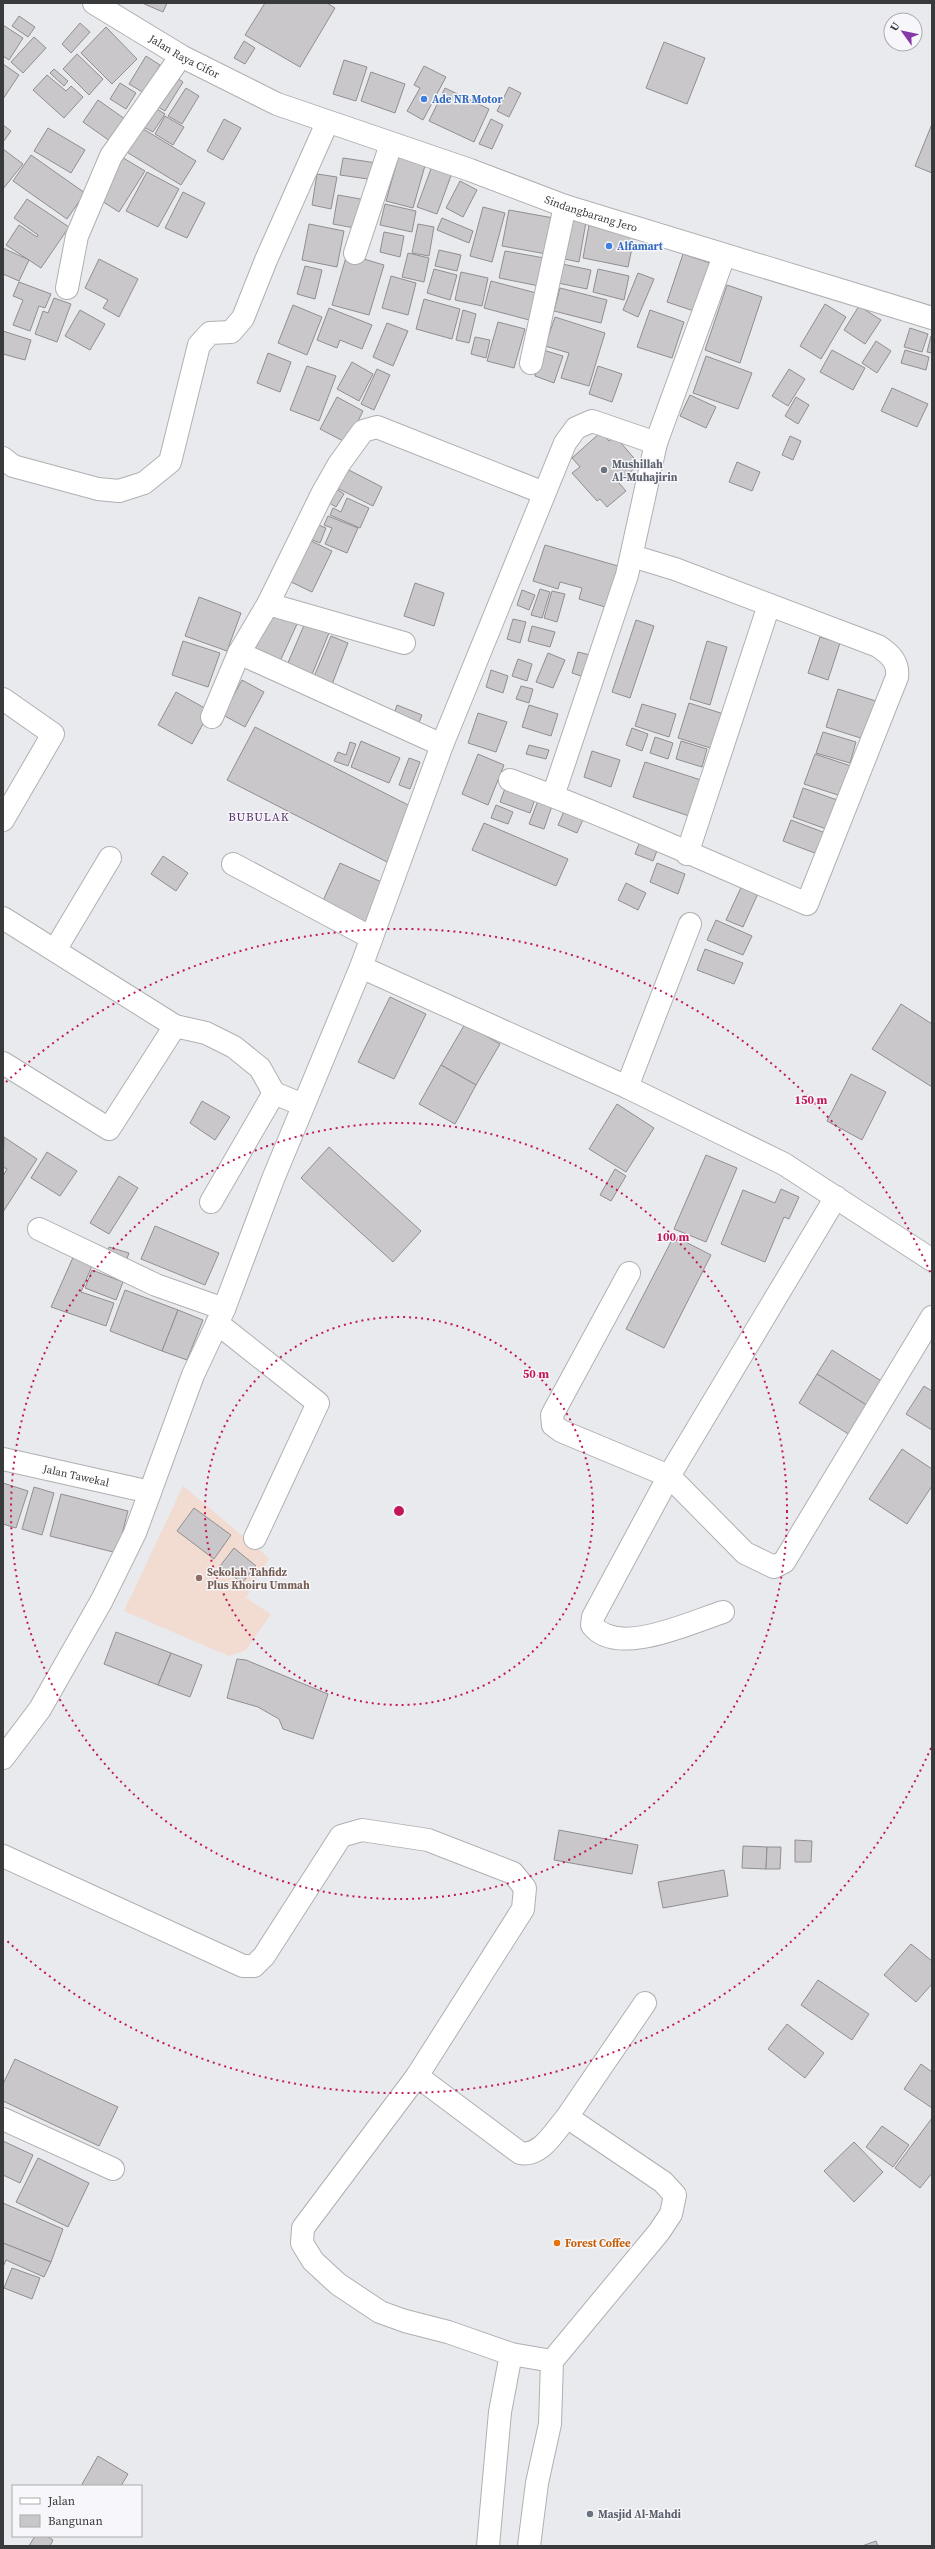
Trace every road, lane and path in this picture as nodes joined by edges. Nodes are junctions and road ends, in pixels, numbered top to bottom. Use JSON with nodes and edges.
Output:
{"nodes":[{"id":1,"x":94,"y":3,"type":"edge"},
{"id":2,"x":181,"y":56,"type":"junction"},
{"id":3,"x":277,"y":104,"type":"joint"},
{"id":4,"x":327,"y":123,"type":"junction"},
{"id":5,"x":391,"y":144,"type":"junction"},
{"id":6,"x":565,"y":206,"type":"junction"},
{"id":7,"x":355,"y":253,"type":"dead end"},
{"id":8,"x":724,"y":256,"type":"junction"},
{"id":9,"x":67,"y":288,"type":"dead end"},
{"id":10,"x":932,"y":318,"type":"edge"},
{"id":11,"x":531,"y":363,"type":"dead end"},
{"id":12,"x":656,"y":443,"type":"junction"},
{"id":13,"x":3,"y":458,"type":"edge"},
{"id":14,"x":544,"y":493,"type":"junction"},
{"id":15,"x":632,"y":556,"type":"junction"},
{"id":16,"x":268,"y":604,"type":"junction"},
{"id":17,"x":768,"y":605,"type":"junction"},
{"id":18,"x":404,"y":643,"type":"dead end"},
{"id":19,"x":239,"y":653,"type":"junction"},
{"id":20,"x":3,"y":699,"type":"edge"},
{"id":21,"x":212,"y":717,"type":"dead end"},
{"id":22,"x":442,"y":745,"type":"junction"},
{"id":23,"x":510,"y":780,"type":"dead end"},
{"id":24,"x":553,"y":796,"type":"junction"},
{"id":25,"x":3,"y":820,"type":"edge"},
{"id":26,"x":687,"y":854,"type":"junction"},
{"id":27,"x":110,"y":858,"type":"dead end"},
{"id":28,"x":233,"y":864,"type":"dead end"},
{"id":29,"x":3,"y":918,"type":"edge"},
{"id":30,"x":690,"y":924,"type":"dead end"},
{"id":31,"x":370,"y":937,"type":"junction"},
{"id":32,"x":55,"y":950,"type":"junction"},
{"id":33,"x":361,"y":967,"type":"junction"},
{"id":34,"x":175,"y":1026,"type":"junction"},
{"id":35,"x":3,"y":1063,"type":"edge"},
{"id":36,"x":627,"y":1087,"type":"junction"},
{"id":37,"x":274,"y":1093,"type":"junction"},
{"id":38,"x":303,"y":1105,"type":"junction"},
{"id":39,"x":836,"y":1197,"type":"junction"},
{"id":40,"x":211,"y":1202,"type":"dead end"},
{"id":41,"x":39,"y":1229,"type":"dead end"},
{"id":42,"x":932,"y":1260,"type":"edge"},
{"id":43,"x":629,"y":1273,"type":"dead end"},
{"id":44,"x":220,"y":1316,"type":"junction"},
{"id":45,"x":932,"y":1317,"type":"edge"},
{"id":46,"x":3,"y":1459,"type":"edge"},
{"id":47,"x":669,"y":1476,"type":"junction"},
{"id":48,"x":150,"y":1492,"type":"junction"},
{"id":49,"x":255,"y":1538,"type":"dead end"},
{"id":50,"x":723,"y":1612,"type":"dead end"},
{"id":51,"x":3,"y":1758,"type":"edge"},
{"id":52,"x":3,"y":1856,"type":"edge"},
{"id":53,"x":644,"y":2003,"type":"dead end"},
{"id":54,"x":417,"y":2076,"type":"junction"},
{"id":55,"x":567,"y":2117,"type":"junction"},
{"id":56,"x":3,"y":2119,"type":"edge"},
{"id":57,"x":113,"y":2169,"type":"dead end"},
{"id":58,"x":511,"y":2354,"type":"junction"},
{"id":59,"x":552,"y":2361,"type":"junction"},
{"id":60,"x":488,"y":2546,"type":"edge"},
{"id":61,"x":529,"y":2546,"type":"edge"}],
"edges":[{"from":1,"to":2,"type":"street","name":"Jalan Raya Cifor"},
{"from":2,"to":3,"type":"street","name":"Jalan Raya Cifor"},
{"from":2,"to":9,"type":"street"},
{"from":3,"to":4,"type":"street","name":"Sindangbarang Jero"},
{"from":4,"to":5,"type":"street","name":"Sindangbarang Jero"},
{"from":4,"to":13,"type":"street"},
{"from":5,"to":6,"type":"street","name":"Sindangbarang Jero"},
{"from":5,"to":7,"type":"street"},
{"from":6,"to":8,"type":"street","name":"Sindangbarang Jero"},
{"from":6,"to":11,"type":"street"},
{"from":8,"to":10,"type":"street","name":"Sindangbarang Jero"},
{"from":8,"to":12,"type":"street"},
{"from":12,"to":14,"type":"street"},
{"from":12,"to":15,"type":"street"},
{"from":14,"to":16,"type":"street"},
{"from":14,"to":22,"type":"street"},
{"from":15,"to":17,"type":"street"},
{"from":15,"to":24,"type":"street"},
{"from":16,"to":18,"type":"street"},
{"from":16,"to":19,"type":"street"},
{"from":17,"to":26,"type":"street"},
{"from":17,"to":26,"type":"street"},
{"from":19,"to":21,"type":"street"},
{"from":19,"to":22,"type":"street"},
{"from":20,"to":25,"type":"street"},
{"from":22,"to":31,"type":"street"},
{"from":23,"to":24,"type":"street"},
{"from":24,"to":26,"type":"street"},
{"from":27,"to":32,"type":"street"},
{"from":28,"to":31,"type":"street"},
{"from":29,"to":32,"type":"street"},
{"from":30,"to":36,"type":"street"},
{"from":31,"to":33,"type":"street"},
{"from":32,"to":34,"type":"street"},
{"from":33,"to":36,"type":"street"},
{"from":33,"to":38,"type":"street"},
{"from":34,"to":35,"type":"street"},
{"from":34,"to":37,"type":"street"},
{"from":36,"to":39,"type":"street"},
{"from":37,"to":38,"type":"street"},
{"from":37,"to":40,"type":"street"},
{"from":38,"to":44,"type":"street"},
{"from":39,"to":42,"type":"street"},
{"from":39,"to":47,"type":"street"},
{"from":41,"to":44,"type":"street"},
{"from":43,"to":47,"type":"street"},
{"from":44,"to":48,"type":"street"},
{"from":44,"to":49,"type":"street"},
{"from":45,"to":47,"type":"street"},
{"from":46,"to":48,"type":"street","name":"Jalan Tawekal"},
{"from":47,"to":50,"type":"street"},
{"from":48,"to":51,"type":"street"},
{"from":52,"to":54,"type":"street"},
{"from":53,"to":55,"type":"street"},
{"from":54,"to":55,"type":"street"},
{"from":54,"to":58,"type":"street"},
{"from":55,"to":59,"type":"street"},
{"from":56,"to":57,"type":"street"},
{"from":58,"to":59,"type":"street"},
{"from":58,"to":60,"type":"street"},
{"from":59,"to":61,"type":"street"}]}
